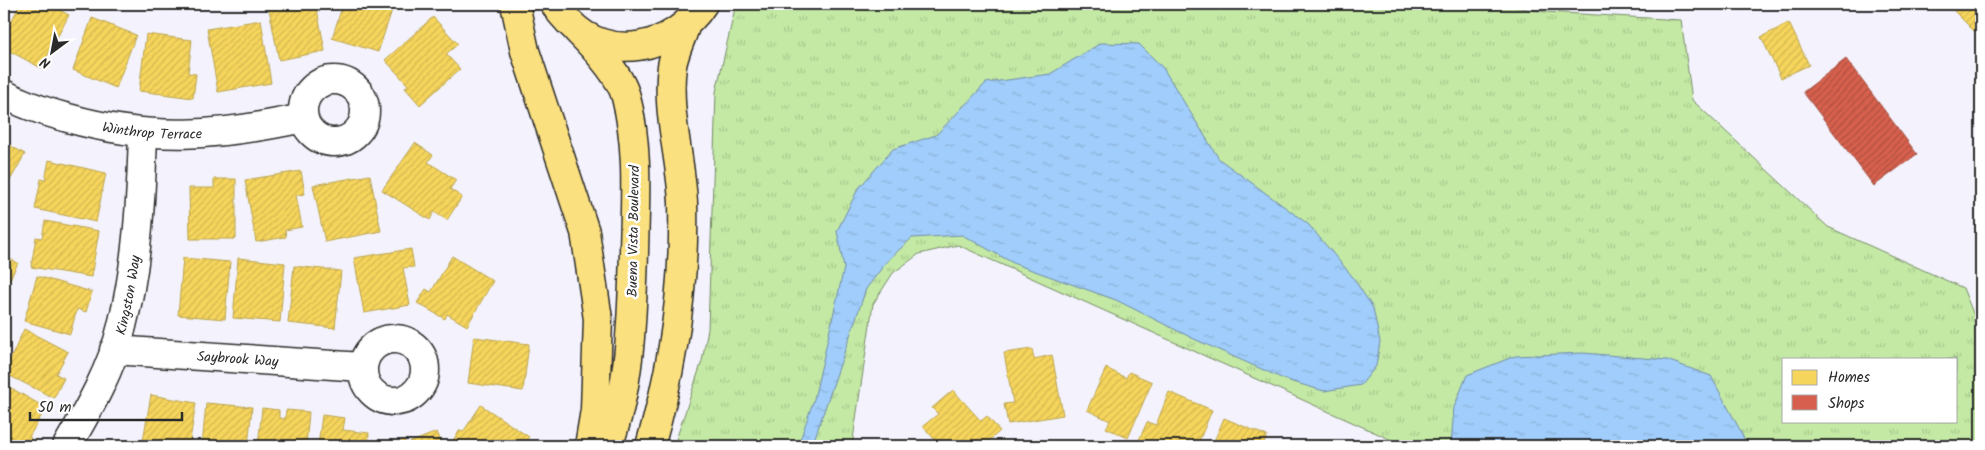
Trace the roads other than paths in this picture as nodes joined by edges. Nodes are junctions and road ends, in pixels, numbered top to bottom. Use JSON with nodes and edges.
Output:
{"nodes":[{"id":1,"x":515,"y":4,"type":"edge"},
{"id":2,"x":555,"y":4,"type":"edge"},
{"id":3,"x":703,"y":4,"type":"edge"},
{"id":4,"x":685,"y":27,"type":"junction"},
{"id":5,"x":577,"y":30,"type":"junction"},
{"id":6,"x":4,"y":94,"type":"edge"},
{"id":7,"x":304,"y":118,"type":"dead end"},
{"id":8,"x":144,"y":134,"type":"junction"},
{"id":9,"x":114,"y":350,"type":"junction"},
{"id":10,"x":362,"y":367,"type":"dead end"},
{"id":11,"x":67,"y":446,"type":"edge"},
{"id":12,"x":589,"y":446,"type":"edge"},
{"id":13,"x":608,"y":446,"type":"edge"},
{"id":14,"x":650,"y":446,"type":"edge"}],
"edges":[{"from":1,"to":12,"type":"main road"},
{"from":2,"to":5,"type":"main road"},
{"from":3,"to":4,"type":"main road"},
{"from":4,"to":5,"type":"main road"},
{"from":4,"to":14,"type":"main road"},
{"from":5,"to":13,"type":"main road","name":"Buena Vista Boulevard"},
{"from":6,"to":8,"type":"street","name":"Winthrop Terrace"},
{"from":7,"to":8,"type":"street","name":"Winthrop Terrace"},
{"from":8,"to":9,"type":"street","name":"Kingston Way"},
{"from":9,"to":10,"type":"street","name":"Saybrook Way"},
{"from":9,"to":11,"type":"street","name":"Kingston Way"}]}
